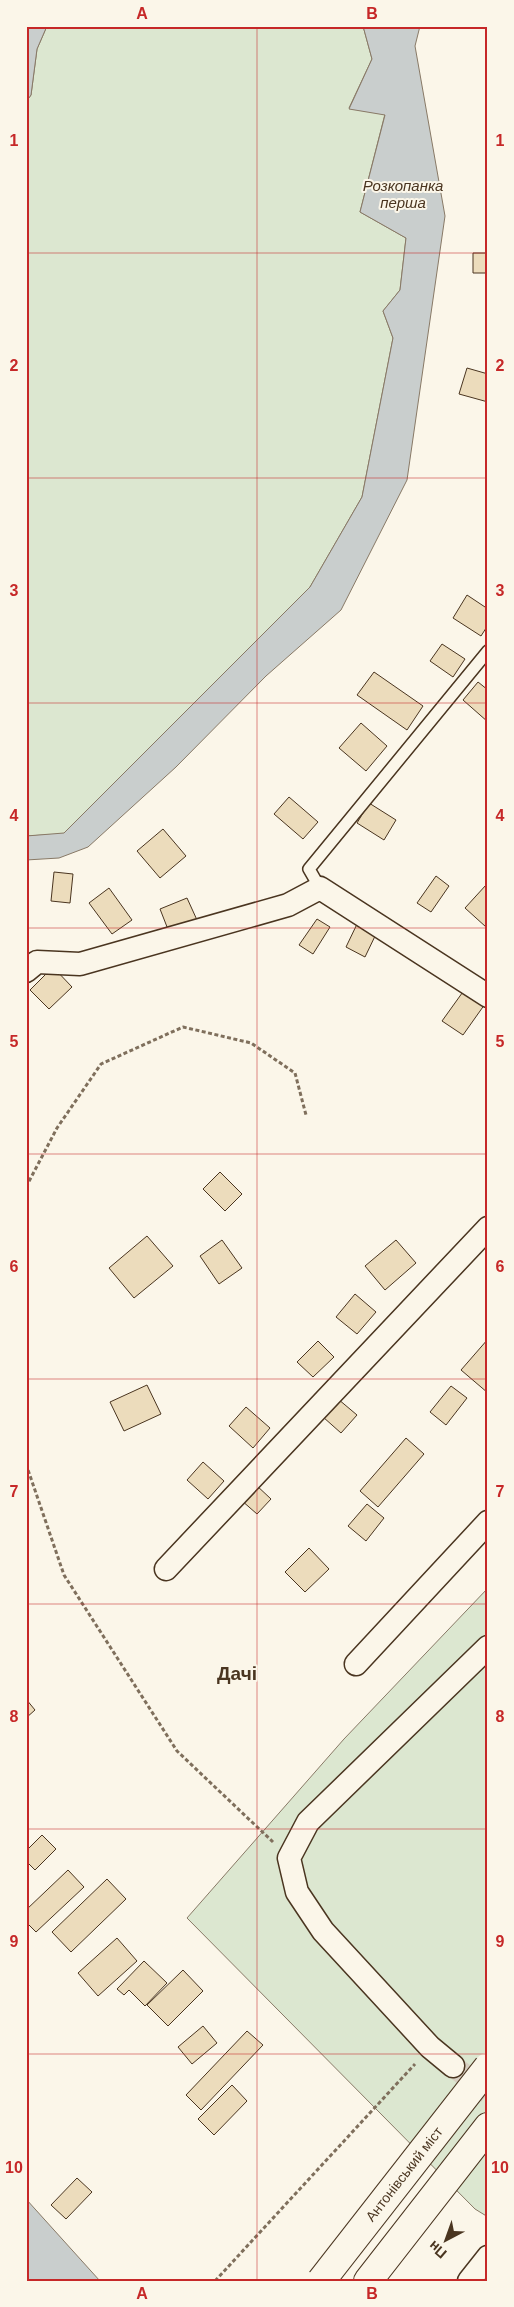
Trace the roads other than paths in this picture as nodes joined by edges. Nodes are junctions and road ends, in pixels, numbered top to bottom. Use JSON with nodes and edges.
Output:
{"nodes":[{"id":1,"x":488,"y":651,"type":"edge"},
{"id":2,"x":320,"y":888,"type":"junction"},
{"id":3,"x":26,"y":971,"type":"edge"},
{"id":4,"x":485,"y":990,"type":"edge"},
{"id":5,"x":488,"y":1228,"type":"edge"},
{"id":6,"x":488,"y":1522,"type":"edge"},
{"id":7,"x":166,"y":1569,"type":"dead end"},
{"id":8,"x":488,"y":1647,"type":"edge"},
{"id":9,"x":356,"y":1664,"type":"dead end"},
{"id":10,"x":453,"y":2066,"type":"tunnel mouth"},
{"id":11,"x":488,"y":2067,"type":"edge"},
{"id":12,"x":488,"y":2127,"type":"edge"},
{"id":13,"x":488,"y":2258,"type":"edge"},
{"id":14,"x":321,"y":2281,"type":"edge"},
{"id":15,"x":368,"y":2281,"type":"edge"},
{"id":16,"x":469,"y":2281,"type":"edge"}],
"edges":[{"from":1,"to":2,"type":"lane"},
{"from":2,"to":3,"type":"street"},
{"from":2,"to":4,"type":"street"},
{"from":5,"to":7,"type":"street"},
{"from":6,"to":9,"type":"street"},
{"from":8,"to":10,"type":"street"},
{"from":11,"to":14,"type":"highway","name":"Антонівський міст","bridge":true},
{"from":12,"to":15,"type":"highway"},
{"from":13,"to":16,"type":"street"}]}
